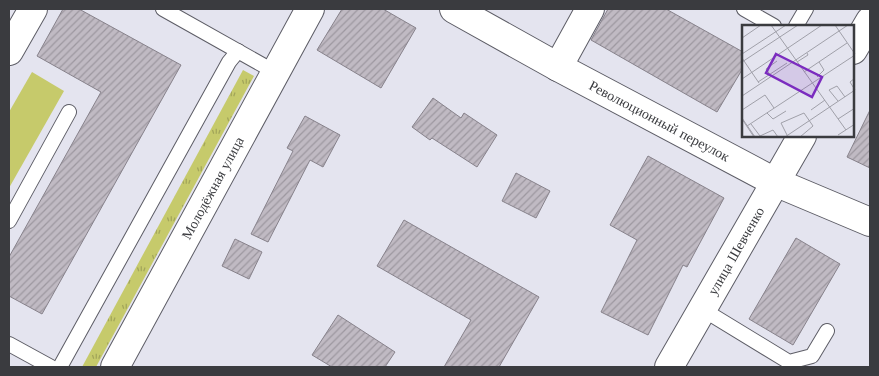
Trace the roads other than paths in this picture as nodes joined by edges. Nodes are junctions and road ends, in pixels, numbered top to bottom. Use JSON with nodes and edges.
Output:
{"nodes":[{"id":1,"x":33,"y":9,"type":"edge"},
{"id":2,"x":163,"y":9,"type":"edge"},
{"id":3,"x":310,"y":9,"type":"edge"},
{"id":4,"x":454,"y":9,"type":"edge"},
{"id":5,"x":590,"y":9,"type":"edge"},
{"id":6,"x":744,"y":9,"type":"edge"},
{"id":7,"x":806,"y":9,"type":"edge"},
{"id":8,"x":870,"y":21,"type":"edge"},
{"id":9,"x":772,"y":25,"type":"edge"},
{"id":10,"x":797,"y":25,"type":"edge"},
{"id":11,"x":854,"y":48,"type":"edge"},
{"id":12,"x":9,"y":51,"type":"edge"},
{"id":13,"x":238,"y":51,"type":"junction"},
{"id":14,"x":558,"y":66,"type":"junction"},
{"id":15,"x":275,"y":72,"type":"junction"},
{"id":16,"x":69,"y":112,"type":"dead end"},
{"id":17,"x":801,"y":138,"type":"edge"},
{"id":18,"x":775,"y":182,"type":"junction"},
{"id":19,"x":9,"y":222,"type":"edge"},
{"id":20,"x":870,"y":222,"type":"edge"},
{"id":21,"x":702,"y":309,"type":"junction"},
{"id":22,"x":827,"y":331,"type":"dead end"},
{"id":23,"x":9,"y":344,"type":"edge"},
{"id":24,"x":52,"y":367,"type":"edge"},
{"id":25,"x":60,"y":367,"type":"edge"},
{"id":26,"x":115,"y":367,"type":"edge"},
{"id":27,"x":670,"y":367,"type":"edge"}],
"edges":[{"from":1,"to":12,"type":"street"},
{"from":2,"to":13,"type":"lane"},
{"from":3,"to":15,"type":"street","name":"Молодёжная улица"},
{"from":4,"to":14,"type":"street","name":"Революционный переулок"},
{"from":5,"to":14,"type":"street"},
{"from":6,"to":9,"type":"lane"},
{"from":7,"to":10,"type":"lane"},
{"from":8,"to":11,"type":"street"},
{"from":13,"to":15,"type":"lane"},
{"from":13,"to":25,"type":"lane"},
{"from":14,"to":18,"type":"street","name":"Революционный переулок"},
{"from":15,"to":26,"type":"street","name":"Молодёжная улица"},
{"from":16,"to":19,"type":"lane"},
{"from":17,"to":18,"type":"street","name":"улица Шевченко"},
{"from":18,"to":20,"type":"street","name":"Революционный переулок"},
{"from":18,"to":21,"type":"street","name":"улица Шевченко"},
{"from":21,"to":22,"type":"lane"},
{"from":21,"to":27,"type":"street","name":"улица Шевченко"},
{"from":23,"to":24,"type":"lane"}]}
